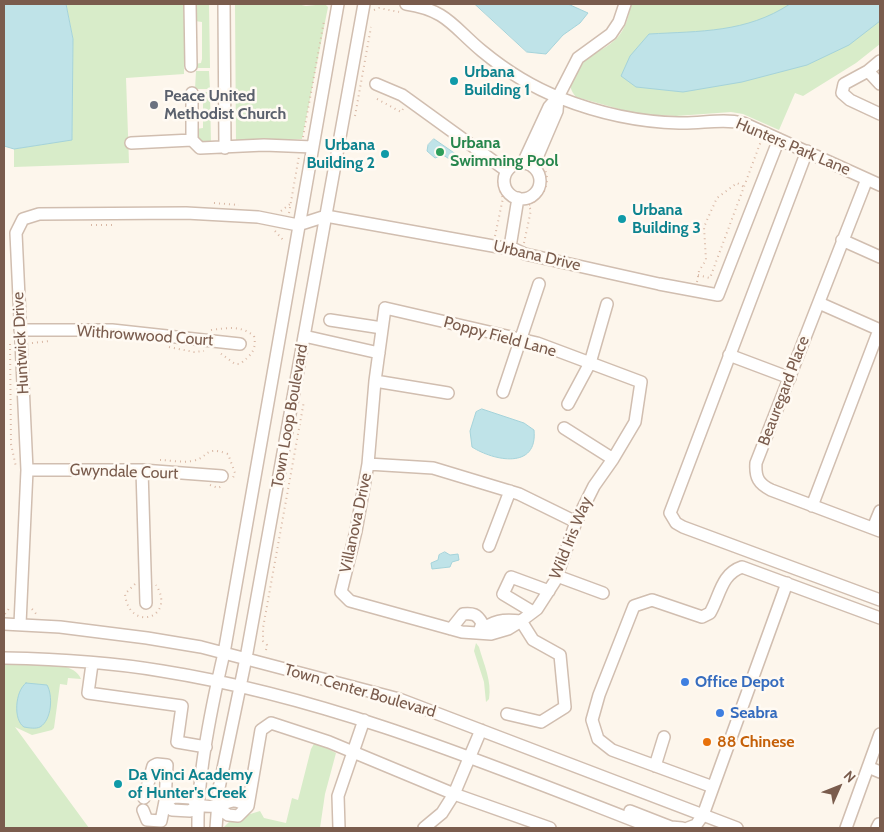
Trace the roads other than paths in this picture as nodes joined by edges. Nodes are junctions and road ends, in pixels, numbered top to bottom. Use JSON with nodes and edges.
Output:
{"nodes":[{"id":1,"x":190,"y":4,"type":"edge"},
{"id":2,"x":224,"y":4,"type":"edge"},
{"id":3,"x":338,"y":4,"type":"edge"},
{"id":4,"x":364,"y":4,"type":"edge"},
{"id":5,"x":406,"y":4,"type":"edge"},
{"id":6,"x":625,"y":4,"type":"edge"},
{"id":7,"x":880,"y":61,"type":"edge"},
{"id":8,"x":191,"y":66,"type":"dead end"},
{"id":9,"x":868,"y":71,"type":"junction"},
{"id":10,"x":376,"y":84,"type":"dead end"},
{"id":11,"x":880,"y":84,"type":"edge"},
{"id":12,"x":192,"y":93,"type":"dead end"},
{"id":13,"x":558,"y":97,"type":"junction"},
{"id":14,"x":880,"y":114,"type":"edge"},
{"id":15,"x":779,"y":139,"type":"junction"},
{"id":16,"x":192,"y":140,"type":"junction"},
{"id":17,"x":131,"y":143,"type":"dead end"},
{"id":18,"x":307,"y":147,"type":"junction"},
{"id":19,"x":225,"y":148,"type":"junction"},
{"id":20,"x":807,"y":151,"type":"junction"},
{"id":21,"x":528,"y":165,"type":"junction"},
{"id":22,"x":502,"y":173,"type":"junction"},
{"id":23,"x":867,"y":179,"type":"junction"},
{"id":24,"x":880,"y":185,"type":"edge"},
{"id":25,"x":518,"y":198,"type":"junction"},
{"id":26,"x":326,"y":216,"type":"junction"},
{"id":27,"x":293,"y":224,"type":"junction"},
{"id":28,"x":842,"y":240,"type":"junction"},
{"id":29,"x":510,"y":246,"type":"junction"},
{"id":30,"x":880,"y":258,"type":"edge"},
{"id":31,"x":539,"y":284,"type":"dead end"},
{"id":32,"x":818,"y":303,"type":"junction"},
{"id":33,"x":608,"y":304,"type":"dead end"},
{"id":34,"x":385,"y":308,"type":"joint"},
{"id":35,"x":330,"y":320,"type":"dead end"},
{"id":36,"x":382,"y":328,"type":"junction"},
{"id":37,"x":20,"y":330,"type":"junction"},
{"id":38,"x":880,"y":330,"type":"edge"},
{"id":39,"x":304,"y":336,"type":"junction"},
{"id":40,"x":522,"y":340,"type":"junction"},
{"id":41,"x":240,"y":344,"type":"dead end"},
{"id":42,"x":379,"y":353,"type":"junction"},
{"id":43,"x":729,"y":355,"type":"junction"},
{"id":44,"x":590,"y":363,"type":"junction"},
{"id":45,"x":790,"y":378,"type":"junction"},
{"id":46,"x":375,"y":380,"type":"junction"},
{"id":47,"x":641,"y":382,"type":"joint"},
{"id":48,"x":503,"y":392,"type":"dead end"},
{"id":49,"x":448,"y":393,"type":"dead end"},
{"id":50,"x":568,"y":404,"type":"dead end"},
{"id":51,"x":564,"y":428,"type":"dead end"},
{"id":52,"x":613,"y":459,"type":"junction"},
{"id":53,"x":368,"y":464,"type":"junction"},
{"id":54,"x":142,"y":470,"type":"junction"},
{"id":55,"x":22,"y":472,"type":"junction"},
{"id":56,"x":222,"y":476,"type":"dead end"},
{"id":57,"x":510,"y":491,"type":"junction"},
{"id":58,"x":812,"y":506,"type":"junction"},
{"id":59,"x":880,"y":511,"type":"edge"},
{"id":60,"x":576,"y":522,"type":"junction"},
{"id":61,"x":877,"y":530,"type":"edge"},
{"id":62,"x":488,"y":546,"type":"dead end"},
{"id":63,"x":557,"y":576,"type":"junction"},
{"id":64,"x":787,"y":583,"type":"junction"},
{"id":65,"x":548,"y":591,"type":"junction"},
{"id":66,"x":603,"y":593,"type":"dead end"},
{"id":67,"x":880,"y":600,"type":"edge"},
{"id":68,"x":146,"y":603,"type":"dead end"},
{"id":69,"x":533,"y":612,"type":"junction"},
{"id":70,"x":880,"y":618,"type":"edge"},
{"id":71,"x":4,"y":620,"type":"edge"},
{"id":72,"x":521,"y":621,"type":"junction"},
{"id":73,"x":20,"y":624,"type":"junction"},
{"id":74,"x":451,"y":629,"type":"junction"},
{"id":75,"x":480,"y":632,"type":"junction"},
{"id":76,"x":224,"y":653,"type":"junction"},
{"id":77,"x":4,"y":658,"type":"edge"},
{"id":78,"x":246,"y":658,"type":"junction"},
{"id":79,"x":92,"y":664,"type":"junction"},
{"id":80,"x":217,"y":681,"type":"junction"},
{"id":81,"x":240,"y":686,"type":"junction"},
{"id":82,"x":507,"y":714,"type":"dead end"},
{"id":83,"x":364,"y":720,"type":"junction"},
{"id":84,"x":481,"y":730,"type":"junction"},
{"id":85,"x":664,"y":737,"type":"dead end"},
{"id":86,"x":880,"y":738,"type":"edge"},
{"id":87,"x":206,"y":747,"type":"junction"},
{"id":88,"x":352,"y":753,"type":"junction"},
{"id":89,"x":469,"y":758,"type":"junction"},
{"id":90,"x":656,"y":766,"type":"junction"},
{"id":91,"x":868,"y":768,"type":"junction"},
{"id":92,"x":880,"y":772,"type":"edge"},
{"id":93,"x":713,"y":787,"type":"junction"},
{"id":94,"x":454,"y":794,"type":"junction"},
{"id":95,"x":144,"y":798,"type":"dead end"},
{"id":96,"x":575,"y":798,"type":"junction"},
{"id":97,"x":165,"y":801,"type":"junction"},
{"id":98,"x":198,"y":805,"type":"junction"},
{"id":99,"x":216,"y":806,"type":"junction"},
{"id":100,"x":143,"y":810,"type":"dead end"},
{"id":101,"x":703,"y":815,"type":"junction"},
{"id":102,"x":198,"y":828,"type":"edge"},
{"id":103,"x":216,"y":828,"type":"edge"},
{"id":104,"x":339,"y":828,"type":"edge"},
{"id":105,"x":424,"y":828,"type":"edge"},
{"id":106,"x":550,"y":828,"type":"edge"},
{"id":107,"x":652,"y":828,"type":"edge"},
{"id":108,"x":682,"y":828,"type":"edge"},
{"id":109,"x":688,"y":828,"type":"edge"},
{"id":110,"x":737,"y":828,"type":"edge"},
{"id":111,"x":846,"y":828,"type":"edge"}],
"edges":[{"from":1,"to":8,"type":"street"},
{"from":2,"to":19,"type":"street"},
{"from":3,"to":18,"type":"street","name":"Town Loop Boulevard"},
{"from":4,"to":26,"type":"street","name":"Town Loop Boulevard"},
{"from":5,"to":13,"type":"street","name":"Hunters Park Lane"},
{"from":6,"to":13,"type":"street"},
{"from":7,"to":9,"type":"street"},
{"from":9,"to":11,"type":"street"},
{"from":9,"to":14,"type":"street"},
{"from":10,"to":22,"type":"street"},
{"from":12,"to":16,"type":"street"},
{"from":13,"to":15,"type":"street","name":"Hunters Park Lane"},
{"from":13,"to":21,"type":"street"},
{"from":15,"to":20,"type":"street","name":"Hunters Park Lane"},
{"from":15,"to":29,"type":"street","name":"Urbana Drive"},
{"from":16,"to":17,"type":"street"},
{"from":16,"to":19,"type":"street"},
{"from":18,"to":19,"type":"street"},
{"from":18,"to":27,"type":"street","name":"Town Loop Boulevard"},
{"from":20,"to":23,"type":"street","name":"Hunters Park Lane"},
{"from":20,"to":43,"type":"street"},
{"from":21,"to":22,"type":"street"},
{"from":21,"to":25,"type":"street"},
{"from":22,"to":25,"type":"street"},
{"from":23,"to":24,"type":"street","name":"Hunters Park Lane"},
{"from":23,"to":28,"type":"street","name":"Beauregard Place"},
{"from":25,"to":29,"type":"street"},
{"from":26,"to":27,"type":"street","name":"Huntwick Drive"},
{"from":26,"to":29,"type":"street","name":"Urbana Drive"},
{"from":26,"to":39,"type":"street","name":"Town Loop Boulevard"},
{"from":27,"to":37,"type":"street","name":"Huntwick Drive"},
{"from":27,"to":76,"type":"street","name":"Town Loop Boulevard"},
{"from":28,"to":30,"type":"street"},
{"from":28,"to":32,"type":"street","name":"Beauregard Place"},
{"from":31,"to":40,"type":"street"},
{"from":32,"to":38,"type":"street"},
{"from":32,"to":45,"type":"street","name":"Beauregard Place"},
{"from":33,"to":44,"type":"street"},
{"from":34,"to":36,"type":"street","name":"Villanova Drive"},
{"from":34,"to":40,"type":"street","name":"Poppy Field Lane"},
{"from":35,"to":36,"type":"street"},
{"from":36,"to":42,"type":"street","name":"Villanova Drive"},
{"from":37,"to":41,"type":"street","name":"Withrowwood Court"},
{"from":37,"to":55,"type":"street","name":"Huntwick Drive"},
{"from":38,"to":58,"type":"street"},
{"from":39,"to":42,"type":"street"},
{"from":39,"to":78,"type":"street","name":"Town Loop Boulevard"},
{"from":40,"to":44,"type":"street","name":"Poppy Field Lane"},
{"from":40,"to":48,"type":"street"},
{"from":42,"to":46,"type":"street","name":"Villanova Drive"},
{"from":43,"to":45,"type":"street"},
{"from":43,"to":67,"type":"street"},
{"from":44,"to":47,"type":"street","name":"Poppy Field Lane"},
{"from":44,"to":50,"type":"street"},
{"from":45,"to":58,"type":"street","name":"Beauregard Place"},
{"from":46,"to":49,"type":"street"},
{"from":46,"to":53,"type":"street","name":"Villanova Drive"},
{"from":47,"to":52,"type":"street","name":"Wild Iris Way"},
{"from":51,"to":52,"type":"street"},
{"from":52,"to":60,"type":"street","name":"Wild Iris Way"},
{"from":53,"to":57,"type":"street"},
{"from":53,"to":74,"type":"street","name":"Villanova Drive"},
{"from":54,"to":55,"type":"street","name":"Gwyndale Court"},
{"from":54,"to":56,"type":"street","name":"Gwyndale Court"},
{"from":54,"to":68,"type":"street"},
{"from":55,"to":73,"type":"street","name":"Huntwick Drive"},
{"from":57,"to":60,"type":"street"},
{"from":57,"to":62,"type":"street"},
{"from":58,"to":61,"type":"street","name":"Beauregard Place"},
{"from":59,"to":61,"type":"street"},
{"from":60,"to":63,"type":"street","name":"Wild Iris Way"},
{"from":63,"to":65,"type":"street","name":"Wild Iris Way"},
{"from":63,"to":66,"type":"street"},
{"from":64,"to":70,"type":"street"},
{"from":64,"to":90,"type":"street"},
{"from":64,"to":93,"type":"street"},
{"from":65,"to":69,"type":"street","name":"Wild Iris Way"},
{"from":65,"to":69,"type":"street"},
{"from":69,"to":72,"type":"street","name":"Wild Iris Way"},
{"from":71,"to":73,"type":"street","name":"Town Center Boulevard"},
{"from":72,"to":75,"type":"street","name":"Wild Iris Way"},
{"from":72,"to":75,"type":"street"},
{"from":72,"to":82,"type":"street"},
{"from":73,"to":76,"type":"street","name":"Town Center Boulevard"},
{"from":74,"to":75,"type":"street","name":"Villanova Drive"},
{"from":74,"to":75,"type":"street"},
{"from":76,"to":78,"type":"street","name":"Town Center Boulevard"},
{"from":76,"to":80,"type":"street","name":"Town Loop Boulevard"},
{"from":77,"to":79,"type":"street","name":"Town Center Boulevard"},
{"from":78,"to":81,"type":"street","name":"Town Loop Boulevard"},
{"from":78,"to":84,"type":"street","name":"Town Center Boulevard"},
{"from":79,"to":80,"type":"street","name":"Town Center Boulevard"},
{"from":79,"to":87,"type":"street"},
{"from":80,"to":81,"type":"street","name":"Town Center Boulevard"},
{"from":80,"to":87,"type":"street","name":"Town Loop Boulevard"},
{"from":81,"to":83,"type":"street","name":"Town Center Boulevard"},
{"from":81,"to":99,"type":"street","name":"Town Loop Boulevard"},
{"from":83,"to":88,"type":"street"},
{"from":83,"to":89,"type":"street","name":"Town Center Boulevard"},
{"from":84,"to":89,"type":"street"},
{"from":84,"to":101,"type":"street","name":"Town Center Boulevard"},
{"from":85,"to":90,"type":"street"},
{"from":86,"to":91,"type":"street"},
{"from":87,"to":98,"type":"street","name":"Town Loop Boulevard"},
{"from":88,"to":94,"type":"street"},
{"from":88,"to":99,"type":"street"},
{"from":88,"to":104,"type":"street"},
{"from":89,"to":94,"type":"street"},
{"from":89,"to":96,"type":"street","name":"Town Center Boulevard"},
{"from":90,"to":93,"type":"street"},
{"from":91,"to":92,"type":"street"},
{"from":91,"to":111,"type":"street"},
{"from":93,"to":101,"type":"street"},
{"from":94,"to":105,"type":"street"},
{"from":94,"to":106,"type":"street"},
{"from":95,"to":97,"type":"street"},
{"from":96,"to":107,"type":"street","name":"Town Center Boulevard"},
{"from":96,"to":108,"type":"street","name":"Town Center Boulevard"},
{"from":97,"to":98,"type":"street"},
{"from":97,"to":100,"type":"street"},
{"from":98,"to":99,"type":"street"},
{"from":98,"to":102,"type":"street","name":"Town Loop Boulevard"},
{"from":99,"to":103,"type":"street","name":"Town Loop Boulevard"},
{"from":101,"to":109,"type":"street"},
{"from":101,"to":110,"type":"street","name":"Town Center Boulevard"}]}
